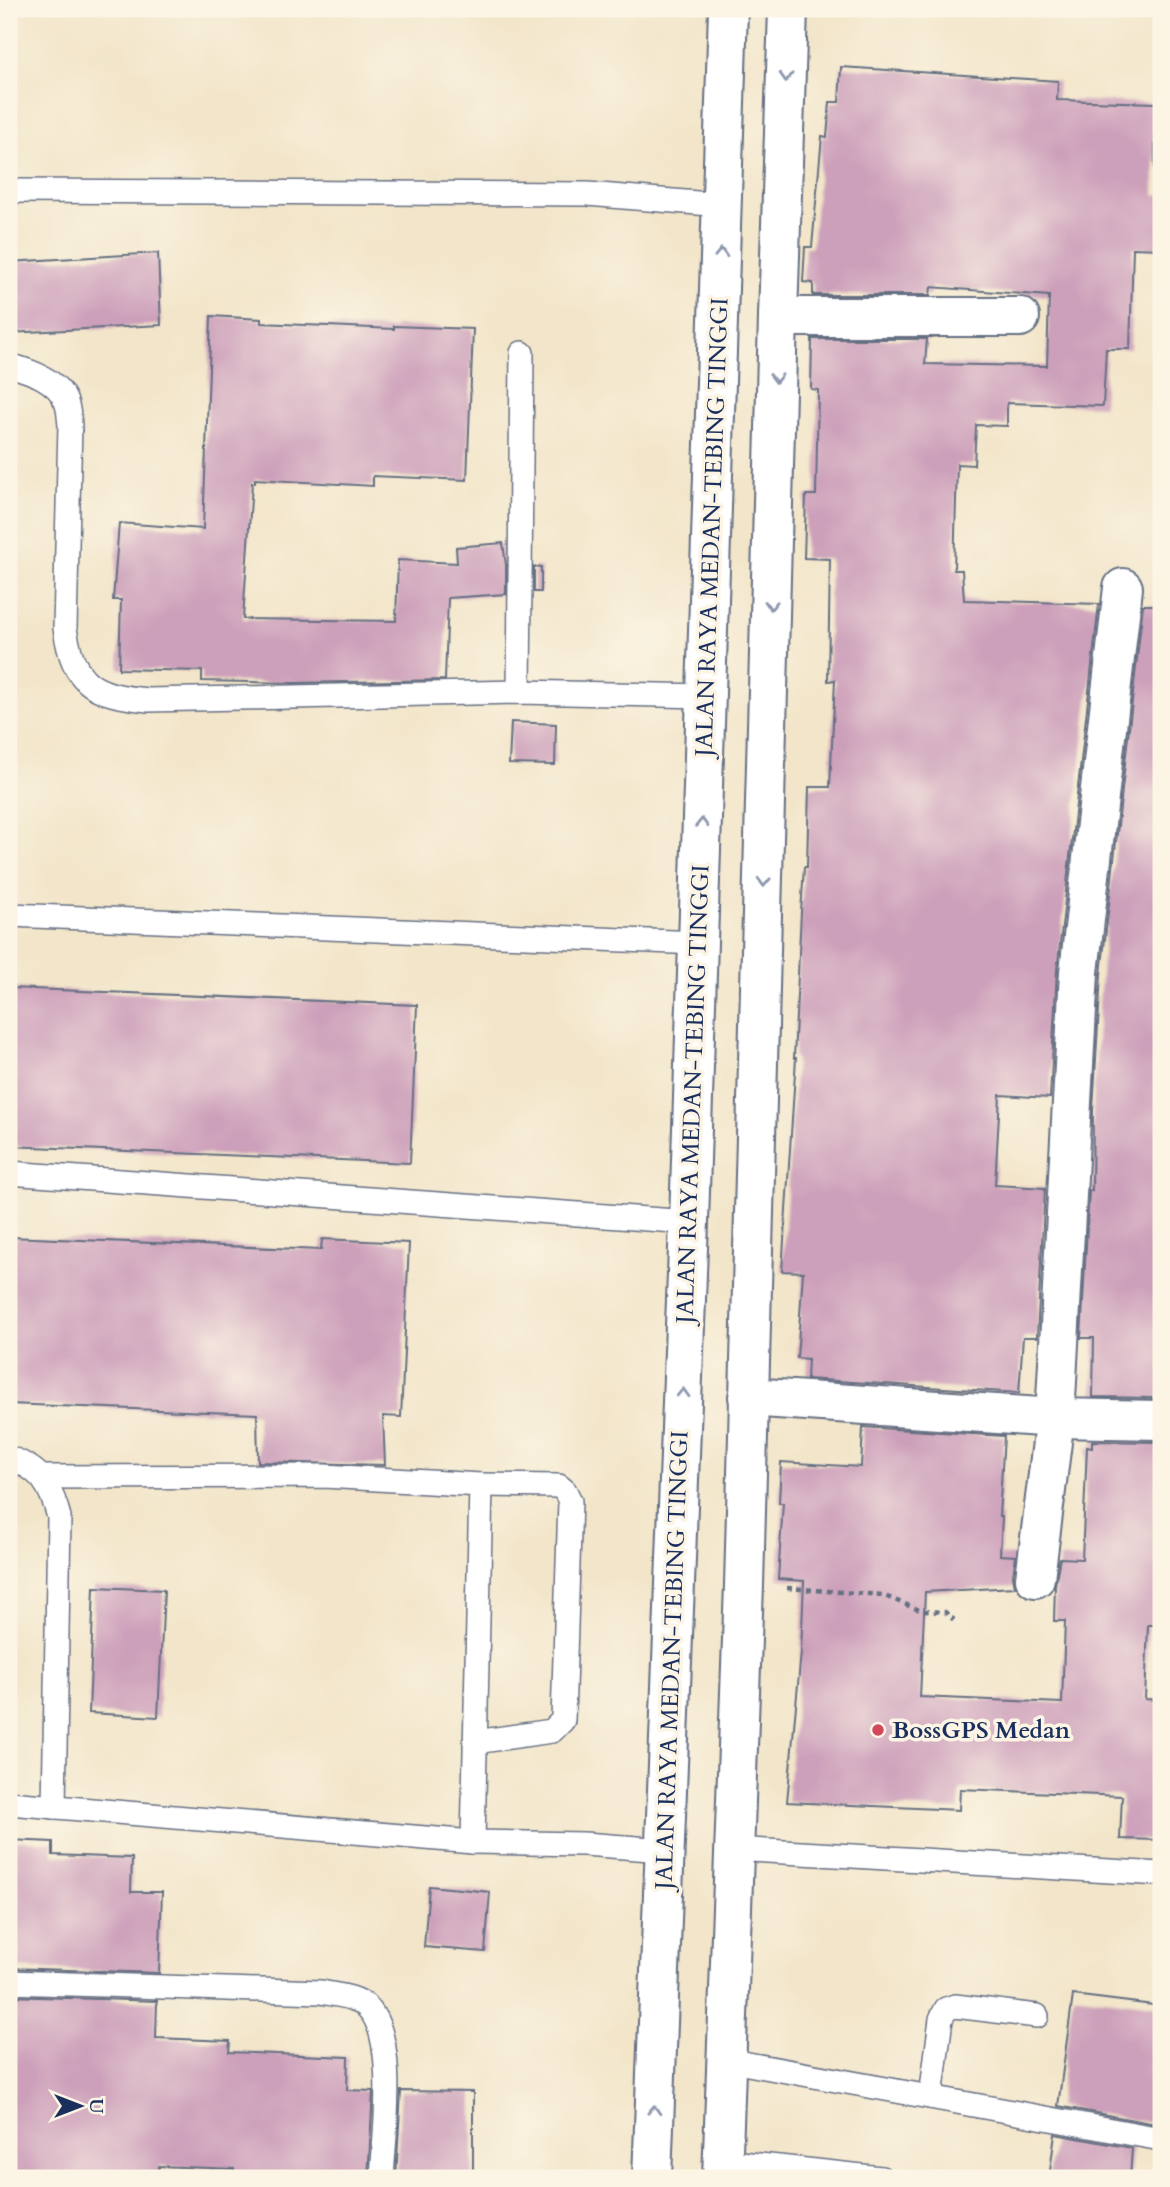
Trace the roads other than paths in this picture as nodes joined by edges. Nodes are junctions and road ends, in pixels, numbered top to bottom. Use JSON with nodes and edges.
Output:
{"nodes":[{"id":1,"x":729,"y":9,"type":"edge"},
{"id":2,"x":788,"y":9,"type":"edge"},
{"id":3,"x":9,"y":191,"type":"edge"},
{"id":4,"x":722,"y":205,"type":"junction"},
{"id":5,"x":778,"y":317,"type":"junction"},
{"id":6,"x":1020,"y":317,"type":"dead end"},
{"id":7,"x":522,"y":352,"type":"dead end"},
{"id":8,"x":9,"y":365,"type":"edge"},
{"id":9,"x":1123,"y":588,"type":"dead end"},
{"id":10,"x":519,"y":692,"type":"junction"},
{"id":11,"x":706,"y":696,"type":"junction"},
{"id":12,"x":9,"y":915,"type":"edge"},
{"id":13,"x":699,"y":943,"type":"junction"},
{"id":14,"x":9,"y":1173,"type":"edge"},
{"id":15,"x":689,"y":1222,"type":"junction"},
{"id":16,"x":748,"y":1397,"type":"junction"},
{"id":17,"x":1055,"y":1418,"type":"junction"},
{"id":18,"x":1161,"y":1420,"type":"edge"},
{"id":19,"x":9,"y":1458,"type":"edge"},
{"id":20,"x":42,"y":1477,"type":"junction"},
{"id":21,"x":481,"y":1485,"type":"junction"},
{"id":22,"x":1035,"y":1577,"type":"dead end"},
{"id":23,"x":475,"y":1742,"type":"junction"},
{"id":24,"x":9,"y":1802,"type":"edge"},
{"id":25,"x":54,"y":1807,"type":"junction"},
{"id":26,"x":472,"y":1842,"type":"junction"},
{"id":27,"x":732,"y":1849,"type":"junction"},
{"id":28,"x":664,"y":1850,"type":"junction"},
{"id":29,"x":1161,"y":1874,"type":"edge"},
{"id":30,"x":9,"y":1982,"type":"edge"},
{"id":31,"x":1037,"y":2016,"type":"dead end"},
{"id":32,"x":726,"y":2060,"type":"junction"},
{"id":33,"x":931,"y":2097,"type":"junction"},
{"id":34,"x":1161,"y":2139,"type":"edge"},
{"id":35,"x":722,"y":2170,"type":"edge"},
{"id":36,"x":382,"y":2178,"type":"edge"},
{"id":37,"x":652,"y":2178,"type":"edge"},
{"id":38,"x":881,"y":2178,"type":"edge"}],
"edges":[{"from":1,"to":4,"type":"main road","name":"JALAN RAYA MEDAN-TEBING TINGGI"},
{"from":2,"to":5,"type":"main road","one_way":true},
{"from":3,"to":4,"type":"lane"},
{"from":11,"to":4,"type":"main road","name":"JALAN RAYA MEDAN-TEBING TINGGI","one_way":true},
{"from":5,"to":6,"type":"main road"},
{"from":5,"to":16,"type":"main road","one_way":true},
{"from":7,"to":10,"type":"lane"},
{"from":8,"to":10,"type":"lane"},
{"from":9,"to":17,"type":"main road"},
{"from":10,"to":11,"type":"lane"},
{"from":13,"to":11,"type":"main road","name":"JALAN RAYA MEDAN-TEBING TINGGI","one_way":true},
{"from":12,"to":13,"type":"lane"},
{"from":13,"to":15,"type":"main road","name":"JALAN RAYA MEDAN-TEBING TINGGI"},
{"from":14,"to":15,"type":"lane"},
{"from":28,"to":15,"type":"main road","name":"JALAN RAYA MEDAN-TEBING TINGGI","one_way":true},
{"from":16,"to":17,"type":"main road"},
{"from":16,"to":27,"type":"main road"},
{"from":17,"to":18,"type":"main road"},
{"from":17,"to":22,"type":"main road"},
{"from":19,"to":20,"type":"lane"},
{"from":20,"to":21,"type":"lane"},
{"from":20,"to":25,"type":"lane"},
{"from":21,"to":23,"type":"lane"},
{"from":21,"to":23,"type":"lane"},
{"from":23,"to":26,"type":"lane"},
{"from":24,"to":25,"type":"lane"},
{"from":25,"to":26,"type":"lane"},
{"from":26,"to":28,"type":"lane"},
{"from":27,"to":29,"type":"lane"},
{"from":27,"to":32,"type":"main road"},
{"from":37,"to":28,"type":"main road","name":"JALAN RAYA MEDAN-TEBING TINGGI","one_way":true},
{"from":30,"to":36,"type":"lane"},
{"from":31,"to":33,"type":"lane"},
{"from":32,"to":33,"type":"lane"},
{"from":32,"to":35,"type":"main road"},
{"from":33,"to":34,"type":"lane"},
{"from":35,"to":38,"type":"lane"}]}
